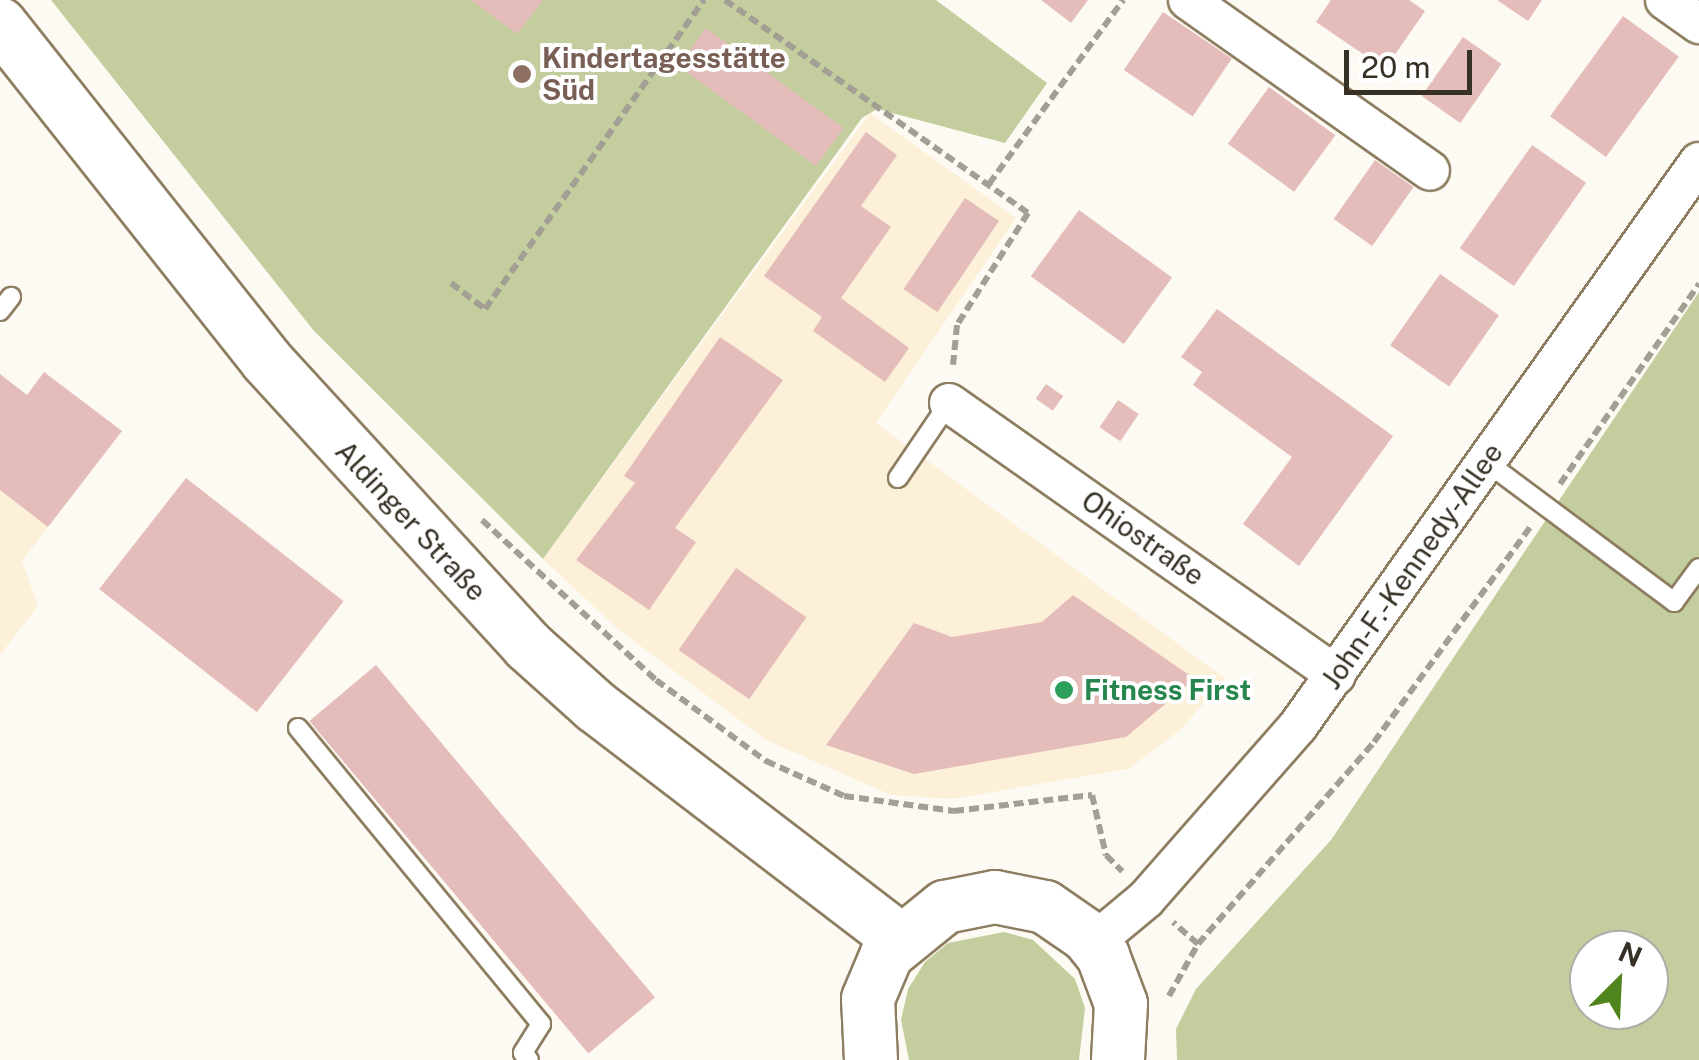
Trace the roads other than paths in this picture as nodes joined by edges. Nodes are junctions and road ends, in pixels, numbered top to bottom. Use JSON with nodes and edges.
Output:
{"nodes":[{"id":1,"x":1188,"y":0,"type":"edge"},
{"id":2,"x":1665,"y":0,"type":"edge"},
{"id":3,"x":0,"y":24,"type":"edge"},
{"id":4,"x":1699,"y":24,"type":"edge"},
{"id":5,"x":1699,"y":162,"type":"edge"},
{"id":6,"x":1430,"y":172,"type":"dead end"},
{"id":7,"x":949,"y":403,"type":"joint"},
{"id":8,"x":1485,"y":461,"type":"junction"},
{"id":9,"x":898,"y":478,"type":"dead end"},
{"id":10,"x":1699,"y":568,"type":"edge"},
{"id":11,"x":1336,"y":676,"type":"junction"},
{"id":12,"x":298,"y":728,"type":"dead end"},
{"id":13,"x":899,"y":939,"type":"junction"},
{"id":14,"x":1092,"y":944,"type":"junction"},
{"id":15,"x":530,"y":1060,"type":"edge"},
{"id":16,"x":871,"y":1060,"type":"edge"},
{"id":17,"x":1118,"y":1060,"type":"edge"}],
"edges":[{"from":1,"to":6,"type":"street"},
{"from":2,"to":4,"type":"street"},
{"from":3,"to":13,"type":"main road","name":"Aldinger Straße"},
{"from":5,"to":8,"type":"street","name":"John-F.-Kennedy-Allee"},
{"from":7,"to":9,"type":"lane"},
{"from":7,"to":11,"type":"street","name":"Ohiostraße"},
{"from":8,"to":10,"type":"lane"},
{"from":8,"to":11,"type":"street","name":"John-F.-Kennedy-Allee"},
{"from":11,"to":14,"type":"street","name":"John-F.-Kennedy-Allee"},
{"from":12,"to":15,"type":"lane"},
{"from":13,"to":14,"type":"main road"},
{"from":13,"to":16,"type":"main road"},
{"from":14,"to":17,"type":"main road"}]}
